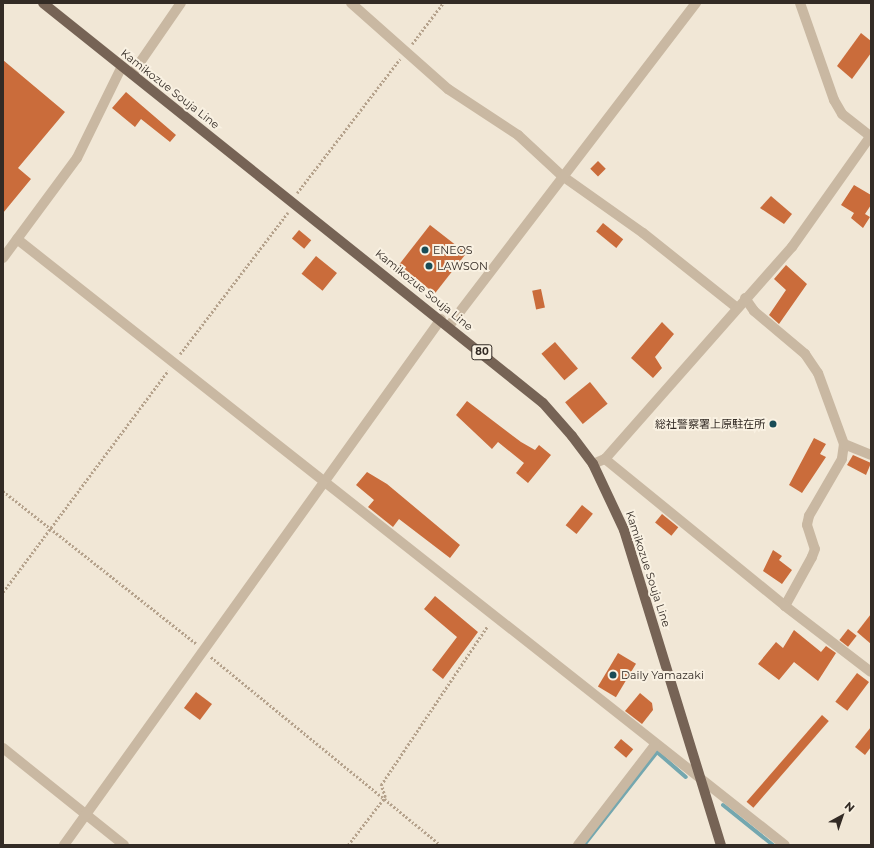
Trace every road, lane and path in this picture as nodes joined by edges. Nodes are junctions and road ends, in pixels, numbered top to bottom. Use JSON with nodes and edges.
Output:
{"nodes":[{"id":1,"x":43,"y":3,"type":"edge"},
{"id":2,"x":181,"y":3,"type":"edge"},
{"id":3,"x":351,"y":3,"type":"edge"},
{"id":4,"x":443,"y":3,"type":"edge"},
{"id":5,"x":696,"y":3,"type":"edge"},
{"id":6,"x":800,"y":3,"type":"edge"},
{"id":7,"x":407,"y":50,"type":"junction"},
{"id":8,"x":122,"y":66,"type":"junction"},
{"id":9,"x":132,"y":74,"type":"junction"},
{"id":10,"x":871,"y":137,"type":"edge"},
{"id":11,"x":561,"y":176,"type":"junction"},
{"id":12,"x":293,"y":202,"type":"junction"},
{"id":13,"x":18,"y":239,"type":"junction"},
{"id":14,"x":3,"y":258,"type":"edge"},
{"id":15,"x":745,"y":298,"type":"junction"},
{"id":16,"x":736,"y":307,"type":"junction"},
{"id":17,"x":441,"y":319,"type":"junction"},
{"id":18,"x":450,"y":326,"type":"junction"},
{"id":19,"x":174,"y":362,"type":"junction"},
{"id":20,"x":844,"y":444,"type":"junction"},
{"id":21,"x":871,"y":455,"type":"edge"},
{"id":22,"x":605,"y":459,"type":"junction"},
{"id":23,"x":593,"y":464,"type":"junction"},
{"id":24,"x":326,"y":481,"type":"junction"},
{"id":25,"x":3,"y":491,"type":"edge"},
{"id":26,"x":50,"y":529,"type":"junction"},
{"id":27,"x":3,"y":592,"type":"edge"},
{"id":28,"x":785,"y":606,"type":"junction"},
{"id":29,"x":494,"y":616,"type":"junction"},
{"id":30,"x":205,"y":652,"type":"junction"},
{"id":31,"x":871,"y":672,"type":"edge"},
{"id":32,"x":655,"y":745,"type":"junction"},
{"id":33,"x":3,"y":748,"type":"edge"},
{"id":34,"x":700,"y":781,"type":"junction"},
{"id":35,"x":385,"y":797,"type":"junction"},
{"id":36,"x":87,"y":814,"type":"junction"},
{"id":37,"x":64,"y":845,"type":"edge"},
{"id":38,"x":124,"y":845,"type":"edge"},
{"id":39,"x":348,"y":845,"type":"edge"},
{"id":40,"x":441,"y":845,"type":"edge"},
{"id":41,"x":578,"y":845,"type":"edge"},
{"id":42,"x":721,"y":845,"type":"edge"},
{"id":43,"x":784,"y":845,"type":"edge"}],
"edges":[{"from":1,"to":8,"type":"main road","name":"Kamikozue Souja Line","number":"80"},
{"from":2,"to":9,"type":"street"},
{"from":3,"to":7,"type":"street"},
{"from":4,"to":7,"type":"path"},
{"from":5,"to":11,"type":"street"},
{"from":6,"to":10,"type":"street"},
{"from":7,"to":11,"type":"street"},
{"from":7,"to":12,"type":"path"},
{"from":8,"to":9,"type":"main road","name":"Kamikozue Souja Line","number":"80"},
{"from":8,"to":13,"type":"street"},
{"from":9,"to":12,"type":"main road","name":"Kamikozue Souja Line","number":"80"},
{"from":10,"to":15,"type":"street"},
{"from":11,"to":16,"type":"street"},
{"from":11,"to":18,"type":"street"},
{"from":12,"to":17,"type":"main road","name":"Kamikozue Souja Line","number":"80"},
{"from":12,"to":19,"type":"path"},
{"from":13,"to":14,"type":"street"},
{"from":13,"to":19,"type":"street"},
{"from":15,"to":16,"type":"street"},
{"from":15,"to":20,"type":"street"},
{"from":16,"to":22,"type":"street"},
{"from":17,"to":18,"type":"main road","name":"Kamikozue Souja Line","number":"80"},
{"from":17,"to":24,"type":"street"},
{"from":18,"to":23,"type":"main road","name":"Kamikozue Souja Line","number":"80"},
{"from":19,"to":24,"type":"street"},
{"from":19,"to":26,"type":"path"},
{"from":20,"to":21,"type":"street"},
{"from":20,"to":28,"type":"street"},
{"from":22,"to":23,"type":"street"},
{"from":22,"to":28,"type":"street"},
{"from":23,"to":34,"type":"main road","name":"Kamikozue Souja Line","number":"80"},
{"from":24,"to":29,"type":"street"},
{"from":24,"to":30,"type":"street"},
{"from":25,"to":26,"type":"path"},
{"from":26,"to":27,"type":"path"},
{"from":26,"to":30,"type":"path"},
{"from":28,"to":31,"type":"street"},
{"from":29,"to":32,"type":"street"},
{"from":29,"to":35,"type":"path"},
{"from":30,"to":35,"type":"path"},
{"from":30,"to":36,"type":"street"},
{"from":32,"to":34,"type":"street"},
{"from":32,"to":41,"type":"street"},
{"from":33,"to":36,"type":"street"},
{"from":34,"to":42,"type":"main road","name":"Kamikozue Souja Line","number":"80"},
{"from":34,"to":43,"type":"street"},
{"from":35,"to":39,"type":"path"},
{"from":35,"to":40,"type":"path"},
{"from":36,"to":37,"type":"street"},
{"from":36,"to":38,"type":"street"}]}
